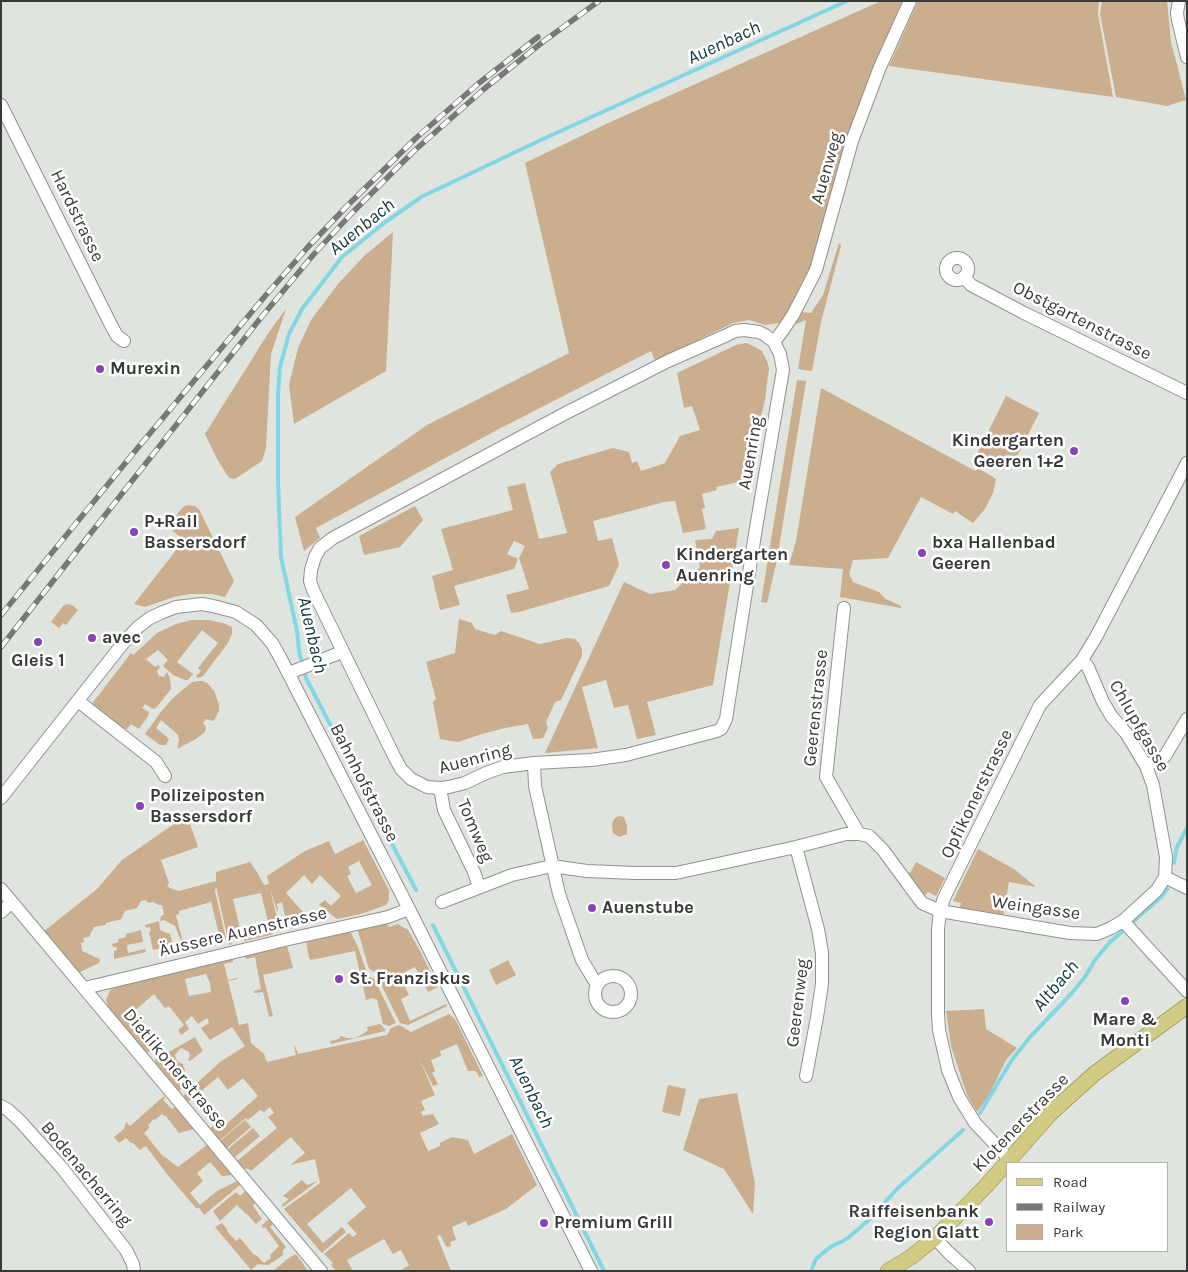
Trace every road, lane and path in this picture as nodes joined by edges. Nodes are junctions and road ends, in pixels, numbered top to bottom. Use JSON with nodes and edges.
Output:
{"nodes":[{"id":1,"x":910,"y":1,"type":"edge"},
{"id":2,"x":1179,"y":1,"type":"edge"},
{"id":3,"x":1187,"y":57,"type":"edge"},
{"id":4,"x":1,"y":105,"type":"edge"},
{"id":5,"x":964,"y":277,"type":"dead end"},
{"id":6,"x":124,"y":341,"type":"dead end"},
{"id":7,"x":774,"y":342,"type":"junction"},
{"id":8,"x":1187,"y":393,"type":"edge"},
{"id":9,"x":1186,"y":468,"type":"edge"},
{"id":10,"x":844,"y":608,"type":"dead end"},
{"id":11,"x":342,"y":652,"type":"junction"},
{"id":12,"x":1082,"y":660,"type":"junction"},
{"id":13,"x":299,"y":669,"type":"junction"},
{"id":14,"x":78,"y":701,"type":"junction"},
{"id":15,"x":1187,"y":719,"type":"edge"},
{"id":16,"x":534,"y":763,"type":"junction"},
{"id":17,"x":1146,"y":766,"type":"junction"},
{"id":18,"x":165,"y":776,"type":"dead end"},
{"id":19,"x":440,"y":788,"type":"junction"},
{"id":20,"x":1,"y":798,"type":"edge"},
{"id":21,"x":859,"y":834,"type":"junction"},
{"id":22,"x":796,"y":847,"type":"junction"},
{"id":23,"x":552,"y":866,"type":"junction"},
{"id":24,"x":1164,"y":877,"type":"junction"},
{"id":25,"x":479,"y":887,"type":"junction"},
{"id":26,"x":1187,"y":888,"type":"edge"},
{"id":27,"x":1,"y":889,"type":"edge"},
{"id":28,"x":12,"y":902,"type":"junction"},
{"id":29,"x":442,"y":902,"type":"dead end"},
{"id":30,"x":409,"y":909,"type":"junction"},
{"id":31,"x":940,"y":911,"type":"junction"},
{"id":32,"x":1,"y":912,"type":"edge"},
{"id":33,"x":1127,"y":925,"type":"junction"},
{"id":34,"x":597,"y":985,"type":"dead end"},
{"id":35,"x":85,"y":988,"type":"junction"},
{"id":36,"x":1187,"y":990,"type":"edge"},
{"id":37,"x":1187,"y":1006,"type":"edge"},
{"id":38,"x":806,"y":1076,"type":"dead end"},
{"id":39,"x":1,"y":1106,"type":"edge"},
{"id":40,"x":1009,"y":1160,"type":"joint"},
{"id":41,"x":1006,"y":1163,"type":"edge"},
{"id":42,"x":936,"y":1238,"type":"junction"},
{"id":43,"x":134,"y":1271,"type":"edge"},
{"id":44,"x":321,"y":1271,"type":"edge"},
{"id":45,"x":590,"y":1271,"type":"edge"},
{"id":46,"x":888,"y":1271,"type":"edge"},
{"id":47,"x":969,"y":1271,"type":"edge"}],
"edges":[{"from":1,"to":7,"type":"street","name":"Auenweg"},
{"from":2,"to":3,"type":"street"},
{"from":4,"to":6,"type":"street","name":"Hardstrasse"},
{"from":5,"to":8,"type":"street","name":"Obstgartenstrasse"},
{"from":7,"to":11,"type":"street","name":"Auenring"},
{"from":7,"to":16,"type":"street","name":"Auenring"},
{"from":9,"to":12,"type":"street","name":"Opfikonerstrasse"},
{"from":10,"to":21,"type":"street","name":"Geerenstrasse"},
{"from":11,"to":13,"type":"street"},
{"from":11,"to":19,"type":"street","name":"Auenring"},
{"from":12,"to":17,"type":"street","name":"Chlupfgasse"},
{"from":12,"to":31,"type":"street","name":"Opfikonerstrasse"},
{"from":13,"to":14,"type":"street","name":"Bahnhofstrasse"},
{"from":13,"to":30,"type":"street","name":"Bahnhofstrasse"},
{"from":14,"to":18,"type":"street"},
{"from":14,"to":20,"type":"street","name":"Bahnhofstrasse"},
{"from":15,"to":17,"type":"street"},
{"from":16,"to":19,"type":"street","name":"Auenring"},
{"from":16,"to":23,"type":"street"},
{"from":17,"to":24,"type":"street","name":"Chlupfgasse"},
{"from":19,"to":25,"type":"street","name":"Tomweg"},
{"from":21,"to":22,"type":"street"},
{"from":21,"to":31,"type":"street","name":"Geerenstrasse"},
{"from":22,"to":23,"type":"street"},
{"from":22,"to":38,"type":"street","name":"Geerenweg"},
{"from":23,"to":25,"type":"street"},
{"from":23,"to":34,"type":"street"},
{"from":24,"to":26,"type":"street"},
{"from":24,"to":33,"type":"street","name":"Weingasse"},
{"from":25,"to":29,"type":"street"},
{"from":27,"to":28,"type":"street","name":"Dietlikonerstrasse"},
{"from":28,"to":32,"type":"street"},
{"from":28,"to":35,"type":"street","name":"Dietlikonerstrasse"},
{"from":30,"to":35,"type":"street","name":"Äussere Auenstrasse"},
{"from":30,"to":45,"type":"street","name":"Bahnhofstrasse"},
{"from":31,"to":33,"type":"street","name":"Weingasse"},
{"from":31,"to":40,"type":"street","name":"Opfikonerstrasse"},
{"from":33,"to":36,"type":"street"},
{"from":35,"to":44,"type":"street","name":"Dietlikonerstrasse"},
{"from":37,"to":40,"type":"main road","name":"Klotenerstrasse"},
{"from":39,"to":43,"type":"street","name":"Bodenacherring"},
{"from":41,"to":42,"type":"main road","name":"Klotenerstrasse"},
{"from":42,"to":46,"type":"main road","name":"Klotenerstrasse"},
{"from":42,"to":47,"type":"street"}]}
